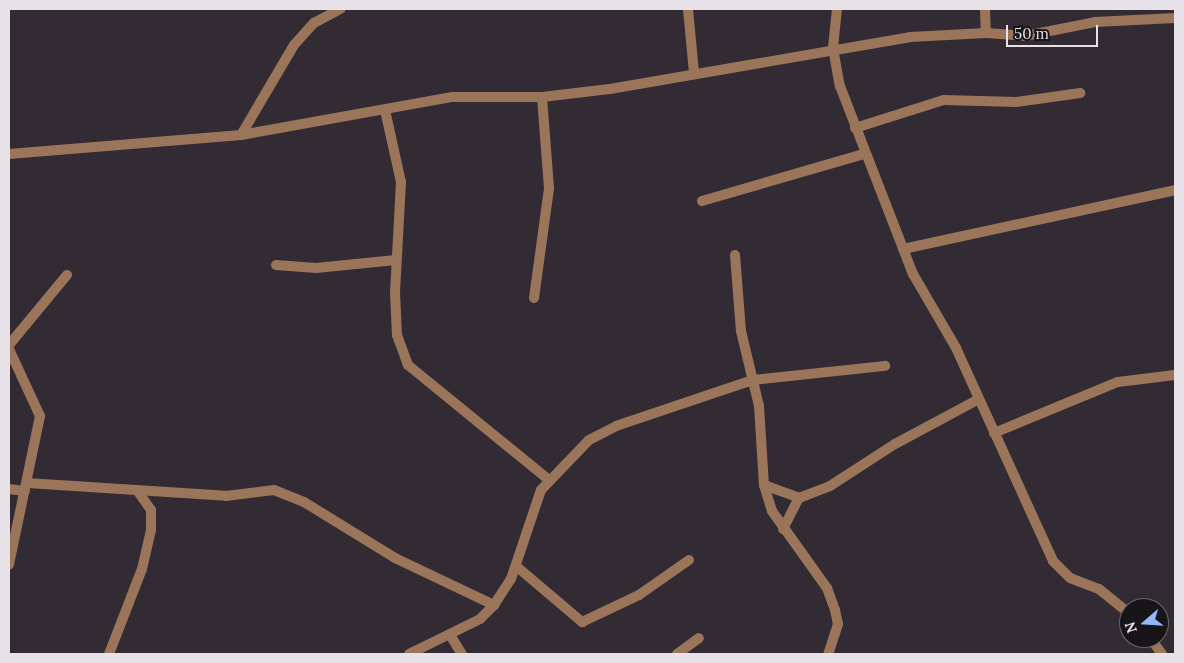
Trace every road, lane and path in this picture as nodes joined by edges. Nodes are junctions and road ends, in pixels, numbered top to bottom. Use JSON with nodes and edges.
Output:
{"nodes":[{"id":1,"x":340,"y":9,"type":"edge"},
{"id":2,"x":688,"y":9,"type":"edge"},
{"id":3,"x":837,"y":9,"type":"edge"},
{"id":4,"x":985,"y":9,"type":"edge"},
{"id":5,"x":1175,"y":18,"type":"edge"},
{"id":6,"x":986,"y":33,"type":"junction"},
{"id":7,"x":833,"y":48,"type":"junction"},
{"id":8,"x":694,"y":73,"type":"junction"},
{"id":9,"x":1080,"y":93,"type":"dead end"},
{"id":10,"x":542,"y":97,"type":"junction"},
{"id":11,"x":385,"y":110,"type":"junction"},
{"id":12,"x":855,"y":128,"type":"junction"},
{"id":13,"x":241,"y":135,"type":"junction"},
{"id":14,"x":9,"y":154,"type":"edge"},
{"id":15,"x":864,"y":154,"type":"junction"},
{"id":16,"x":1175,"y":190,"type":"edge"},
{"id":17,"x":702,"y":201,"type":"dead end"},
{"id":18,"x":903,"y":249,"type":"junction"},
{"id":19,"x":735,"y":255,"type":"dead end"},
{"id":20,"x":396,"y":260,"type":"junction"},
{"id":21,"x":276,"y":265,"type":"dead end"},
{"id":22,"x":67,"y":275,"type":"dead end"},
{"id":23,"x":534,"y":298,"type":"dead end"},
{"id":24,"x":9,"y":345,"type":"edge"},
{"id":25,"x":9,"y":349,"type":"edge"},
{"id":26,"x":885,"y":366,"type":"dead end"},
{"id":27,"x":1175,"y":375,"type":"edge"},
{"id":28,"x":753,"y":380,"type":"junction"},
{"id":29,"x":979,"y":399,"type":"junction"},
{"id":30,"x":994,"y":433,"type":"junction"},
{"id":31,"x":550,"y":481,"type":"junction"},
{"id":32,"x":764,"y":485,"type":"junction"},
{"id":33,"x":26,"y":487,"type":"junction"},
{"id":34,"x":9,"y":489,"type":"edge"},
{"id":35,"x":140,"y":493,"type":"junction"},
{"id":36,"x":799,"y":498,"type":"junction"},
{"id":37,"x":783,"y":529,"type":"junction"},
{"id":38,"x":689,"y":560,"type":"dead end"},
{"id":39,"x":9,"y":565,"type":"edge"},
{"id":40,"x":516,"y":566,"type":"junction"},
{"id":41,"x":494,"y":605,"type":"junction"},
{"id":42,"x":1119,"y":605,"type":"edge"},
{"id":43,"x":450,"y":635,"type":"junction"},
{"id":44,"x":699,"y":638,"type":"dead end"},
{"id":45,"x":109,"y":654,"type":"edge"},
{"id":46,"x":409,"y":654,"type":"edge"},
{"id":47,"x":462,"y":654,"type":"edge"},
{"id":48,"x":677,"y":654,"type":"edge"},
{"id":49,"x":828,"y":654,"type":"edge"}],
"edges":[{"from":1,"to":13,"type":"street"},
{"from":2,"to":8,"type":"street"},
{"from":3,"to":7,"type":"street"},
{"from":4,"to":6,"type":"street"},
{"from":5,"to":6,"type":"street"},
{"from":6,"to":7,"type":"street"},
{"from":7,"to":8,"type":"street"},
{"from":7,"to":12,"type":"street"},
{"from":8,"to":10,"type":"street"},
{"from":9,"to":12,"type":"street"},
{"from":10,"to":11,"type":"street"},
{"from":10,"to":23,"type":"street"},
{"from":11,"to":13,"type":"street"},
{"from":11,"to":20,"type":"street"},
{"from":12,"to":15,"type":"street"},
{"from":13,"to":14,"type":"street"},
{"from":15,"to":17,"type":"street"},
{"from":15,"to":18,"type":"street"},
{"from":16,"to":18,"type":"street"},
{"from":18,"to":29,"type":"street"},
{"from":19,"to":28,"type":"street"},
{"from":20,"to":21,"type":"street"},
{"from":20,"to":31,"type":"street"},
{"from":22,"to":24,"type":"street"},
{"from":25,"to":33,"type":"street"},
{"from":26,"to":28,"type":"street"},
{"from":27,"to":30,"type":"street"},
{"from":28,"to":31,"type":"street"},
{"from":28,"to":32,"type":"street"},
{"from":29,"to":30,"type":"street"},
{"from":29,"to":36,"type":"street"},
{"from":30,"to":42,"type":"street"},
{"from":31,"to":40,"type":"street"},
{"from":32,"to":36,"type":"street"},
{"from":32,"to":37,"type":"street"},
{"from":33,"to":34,"type":"street"},
{"from":33,"to":35,"type":"street"},
{"from":33,"to":39,"type":"street"},
{"from":35,"to":41,"type":"street"},
{"from":35,"to":45,"type":"street"},
{"from":36,"to":37,"type":"street"},
{"from":37,"to":49,"type":"street"},
{"from":38,"to":40,"type":"street"},
{"from":40,"to":41,"type":"street"},
{"from":41,"to":43,"type":"street"},
{"from":43,"to":46,"type":"street"},
{"from":43,"to":47,"type":"street"},
{"from":44,"to":48,"type":"street"}]}
